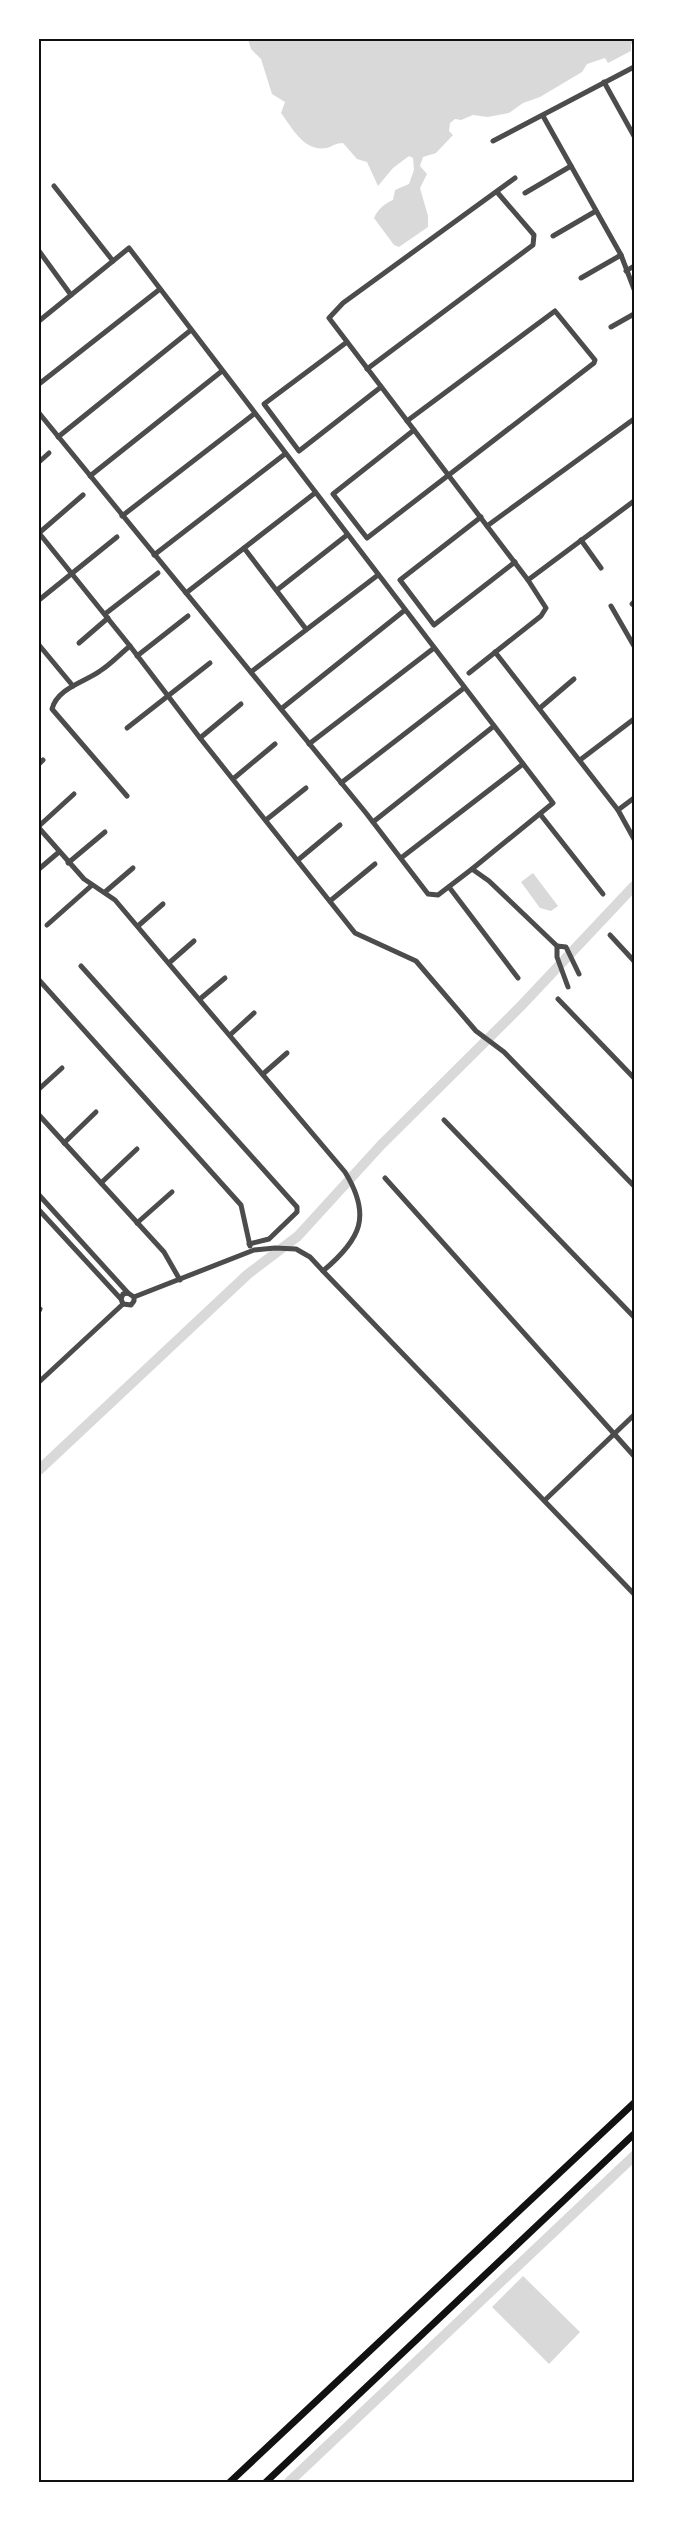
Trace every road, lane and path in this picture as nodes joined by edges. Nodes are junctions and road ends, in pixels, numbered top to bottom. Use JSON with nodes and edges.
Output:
{"nodes":[{"id":1,"x":634,"y":67,"type":"edge"},
{"id":2,"x":604,"y":82,"type":"junction"},
{"id":3,"x":543,"y":116,"type":"junction"},
{"id":4,"x":634,"y":136,"type":"edge"},
{"id":5,"x":493,"y":141,"type":"dead end"},
{"id":6,"x":571,"y":166,"type":"junction"},
{"id":7,"x":515,"y":178,"type":"dead end"},
{"id":8,"x":54,"y":186,"type":"dead end"},
{"id":9,"x":497,"y":192,"type":"junction"},
{"id":10,"x":526,"y":193,"type":"dead end"},
{"id":11,"x":596,"y":211,"type":"junction"},
{"id":12,"x":553,"y":236,"type":"dead end"},
{"id":13,"x":39,"y":251,"type":"edge"},
{"id":14,"x":621,"y":255,"type":"junction"},
{"id":15,"x":113,"y":260,"type":"junction"},
{"id":16,"x":634,"y":266,"type":"edge"},
{"id":17,"x":626,"y":271,"type":"junction"},
{"id":18,"x":581,"y":278,"type":"dead end"},
{"id":19,"x":160,"y":289,"type":"junction"},
{"id":20,"x":634,"y":290,"type":"edge"},
{"id":21,"x":71,"y":295,"type":"junction"},
{"id":22,"x":634,"y":314,"type":"edge"},
{"id":23,"x":39,"y":321,"type":"edge"},
{"id":24,"x":611,"y":327,"type":"dead end"},
{"id":25,"x":191,"y":330,"type":"junction"},
{"id":26,"x":347,"y":342,"type":"junction"},
{"id":27,"x":367,"y":369,"type":"junction"},
{"id":28,"x":222,"y":371,"type":"junction"},
{"id":29,"x":39,"y":384,"type":"edge"},
{"id":30,"x":381,"y":387,"type":"junction"},
{"id":31,"x":39,"y":413,"type":"edge"},
{"id":32,"x":254,"y":414,"type":"junction"},
{"id":33,"x":634,"y":419,"type":"edge"},
{"id":34,"x":407,"y":421,"type":"junction"},
{"id":35,"x":414,"y":430,"type":"junction"},
{"id":36,"x":58,"y":437,"type":"junction"},
{"id":37,"x":49,"y":453,"type":"dead end"},
{"id":38,"x":285,"y":454,"type":"junction"},
{"id":39,"x":39,"y":462,"type":"edge"},
{"id":40,"x":447,"y":474,"type":"junction"},
{"id":41,"x":90,"y":476,"type":"junction"},
{"id":42,"x":315,"y":493,"type":"junction"},
{"id":43,"x":83,"y":495,"type":"dead end"},
{"id":44,"x":634,"y":501,"type":"edge"},
{"id":45,"x":122,"y":516,"type":"junction"},
{"id":46,"x":480,"y":517,"type":"junction"},
{"id":47,"x":487,"y":526,"type":"junction"},
{"id":48,"x":39,"y":533,"type":"edge"},
{"id":49,"x":347,"y":535,"type":"junction"},
{"id":50,"x":117,"y":537,"type":"dead end"},
{"id":51,"x":581,"y":540,"type":"junction"},
{"id":52,"x":244,"y":548,"type":"junction"},
{"id":53,"x":154,"y":555,"type":"junction"},
{"id":54,"x":515,"y":562,"type":"junction"},
{"id":55,"x":601,"y":568,"type":"dead end"},
{"id":56,"x":158,"y":573,"type":"dead end"},
{"id":57,"x":73,"y":575,"type":"junction"},
{"id":58,"x":378,"y":575,"type":"junction"},
{"id":59,"x":528,"y":580,"type":"junction"},
{"id":60,"x":277,"y":590,"type":"junction"},
{"id":61,"x":186,"y":593,"type":"junction"},
{"id":62,"x":39,"y":600,"type":"edge"},
{"id":63,"x":611,"y":606,"type":"dead end"},
{"id":64,"x":405,"y":610,"type":"junction"},
{"id":65,"x":106,"y":616,"type":"junction"},
{"id":66,"x":188,"y":616,"type":"dead end"},
{"id":67,"x":306,"y":628,"type":"junction"},
{"id":68,"x":79,"y":643,"type":"dead end"},
{"id":69,"x":39,"y":645,"type":"edge"},
{"id":70,"x":130,"y":646,"type":"junction"},
{"id":71,"x":634,"y":646,"type":"edge"},
{"id":72,"x":434,"y":648,"type":"junction"},
{"id":73,"x":494,"y":652,"type":"junction"},
{"id":74,"x":138,"y":656,"type":"junction"},
{"id":75,"x":210,"y":663,"type":"dead end"},
{"id":76,"x":251,"y":672,"type":"junction"},
{"id":77,"x":469,"y":673,"type":"dead end"},
{"id":78,"x":574,"y":679,"type":"dead end"},
{"id":79,"x":73,"y":686,"type":"junction"},
{"id":80,"x":464,"y":688,"type":"junction"},
{"id":81,"x":167,"y":696,"type":"junction"},
{"id":82,"x":241,"y":704,"type":"dead end"},
{"id":83,"x":540,"y":708,"type":"junction"},
{"id":84,"x":281,"y":709,"type":"junction"},
{"id":85,"x":634,"y":719,"type":"edge"},
{"id":86,"x":494,"y":726,"type":"junction"},
{"id":87,"x":127,"y":728,"type":"dead end"},
{"id":88,"x":200,"y":738,"type":"junction"},
{"id":89,"x":275,"y":744,"type":"dead end"},
{"id":90,"x":309,"y":744,"type":"junction"},
{"id":91,"x":580,"y":760,"type":"junction"},
{"id":92,"x":522,"y":764,"type":"junction"},
{"id":93,"x":233,"y":779,"type":"junction"},
{"id":94,"x":341,"y":783,"type":"junction"},
{"id":95,"x":306,"y":788,"type":"dead end"},
{"id":96,"x":74,"y":794,"type":"dead end"},
{"id":97,"x":127,"y":796,"type":"dead end"},
{"id":98,"x":634,"y":798,"type":"edge"},
{"id":99,"x":618,"y":810,"type":"junction"},
{"id":100,"x":540,"y":814,"type":"junction"},
{"id":101,"x":266,"y":820,"type":"junction"},
{"id":102,"x":373,"y":822,"type":"junction"},
{"id":103,"x":340,"y":825,"type":"dead end"},
{"id":104,"x":39,"y":827,"type":"edge"},
{"id":105,"x":105,"y":832,"type":"dead end"},
{"id":106,"x":634,"y":839,"type":"edge"},
{"id":107,"x":58,"y":852,"type":"junction"},
{"id":108,"x":400,"y":858,"type":"junction"},
{"id":109,"x":298,"y":860,"type":"junction"},
{"id":110,"x":68,"y":863,"type":"junction"},
{"id":111,"x":375,"y":864,"type":"dead end"},
{"id":112,"x":39,"y":868,"type":"edge"},
{"id":113,"x":133,"y":868,"type":"dead end"},
{"id":114,"x":472,"y":869,"type":"junction"},
{"id":115,"x":92,"y":886,"type":"junction"},
{"id":116,"x":449,"y":887,"type":"junction"},
{"id":117,"x":106,"y":892,"type":"junction"},
{"id":118,"x":603,"y":894,"type":"dead end"},
{"id":119,"x":330,"y":901,"type":"junction"},
{"id":120,"x":162,"y":904,"type":"dead end"},
{"id":121,"x":47,"y":925,"type":"dead end"},
{"id":122,"x":138,"y":926,"type":"junction"},
{"id":123,"x":610,"y":935,"type":"dead end"},
{"id":124,"x":194,"y":941,"type":"dead end"},
{"id":125,"x":557,"y":946,"type":"junction"},
{"id":126,"x":634,"y":961,"type":"edge"},
{"id":127,"x":169,"y":963,"type":"junction"},
{"id":128,"x":81,"y":966,"type":"dead end"},
{"id":129,"x":578,"y":972,"type":"dead end"},
{"id":130,"x":225,"y":978,"type":"dead end"},
{"id":131,"x":518,"y":978,"type":"dead end"},
{"id":132,"x":39,"y":980,"type":"edge"},
{"id":133,"x":568,"y":987,"type":"dead end"},
{"id":134,"x":200,"y":999,"type":"junction"},
{"id":135,"x":558,"y":999,"type":"dead end"},
{"id":136,"x":254,"y":1013,"type":"dead end"},
{"id":137,"x":230,"y":1035,"type":"junction"},
{"id":138,"x":287,"y":1052,"type":"dead end"},
{"id":139,"x":62,"y":1068,"type":"dead end"},
{"id":140,"x":263,"y":1074,"type":"junction"},
{"id":141,"x":634,"y":1078,"type":"edge"},
{"id":142,"x":39,"y":1089,"type":"edge"},
{"id":143,"x":96,"y":1112,"type":"dead end"},
{"id":144,"x":39,"y":1116,"type":"edge"},
{"id":145,"x":444,"y":1120,"type":"dead end"},
{"id":146,"x":64,"y":1143,"type":"junction"},
{"id":147,"x":137,"y":1149,"type":"dead end"},
{"id":148,"x":385,"y":1178,"type":"dead end"},
{"id":149,"x":101,"y":1183,"type":"junction"},
{"id":150,"x":634,"y":1186,"type":"edge"},
{"id":151,"x":172,"y":1192,"type":"dead end"},
{"id":152,"x":39,"y":1196,"type":"edge"},
{"id":153,"x":39,"y":1210,"type":"edge"},
{"id":154,"x":137,"y":1223,"type":"junction"},
{"id":155,"x":248,"y":1244,"type":"junction"},
{"id":156,"x":254,"y":1250,"type":"junction"},
{"id":157,"x":323,"y":1270,"type":"junction"},
{"id":158,"x":180,"y":1280,"type":"junction"},
{"id":159,"x":128,"y":1293,"type":"junction"},
{"id":160,"x":134,"y":1297,"type":"junction"},
{"id":161,"x":122,"y":1301,"type":"junction"},
{"id":162,"x":634,"y":1317,"type":"edge"},
{"id":163,"x":39,"y":1382,"type":"edge"},
{"id":164,"x":634,"y":1415,"type":"edge"},
{"id":165,"x":615,"y":1436,"type":"junction"},
{"id":166,"x":634,"y":1456,"type":"edge"},
{"id":167,"x":545,"y":1500,"type":"junction"},
{"id":168,"x":634,"y":1594,"type":"edge"},
{"id":169,"x":634,"y":2102,"type":"edge"},
{"id":170,"x":634,"y":2134,"type":"edge"},
{"id":171,"x":230,"y":2482,"type":"edge"},
{"id":172,"x":266,"y":2482,"type":"edge"}],
"edges":[{"from":1,"to":2,"type":"street"},
{"from":2,"to":3,"type":"street"},
{"from":2,"to":4,"type":"street"},
{"from":3,"to":5,"type":"street"},
{"from":3,"to":6,"type":"street"},
{"from":6,"to":10,"type":"street"},
{"from":6,"to":11,"type":"street"},
{"from":7,"to":9,"type":"street"},
{"from":8,"to":15,"type":"street"},
{"from":9,"to":26,"type":"street"},
{"from":9,"to":27,"type":"street"},
{"from":11,"to":12,"type":"street"},
{"from":11,"to":14,"type":"street"},
{"from":13,"to":21,"type":"street"},
{"from":14,"to":17,"type":"street"},
{"from":14,"to":18,"type":"street"},
{"from":15,"to":19,"type":"street"},
{"from":15,"to":21,"type":"street"},
{"from":16,"to":17,"type":"street"},
{"from":17,"to":20,"type":"street"},
{"from":19,"to":25,"type":"street"},
{"from":19,"to":29,"type":"street"},
{"from":21,"to":23,"type":"street"},
{"from":22,"to":24,"type":"street"},
{"from":25,"to":28,"type":"street"},
{"from":25,"to":36,"type":"street"},
{"from":26,"to":27,"type":"street"},
{"from":26,"to":30,"type":"street"},
{"from":27,"to":30,"type":"street"},
{"from":28,"to":32,"type":"street"},
{"from":28,"to":41,"type":"street"},
{"from":30,"to":34,"type":"street"},
{"from":31,"to":36,"type":"street"},
{"from":32,"to":38,"type":"street"},
{"from":32,"to":45,"type":"street"},
{"from":33,"to":47,"type":"street"},
{"from":34,"to":35,"type":"street"},
{"from":34,"to":40,"type":"street"},
{"from":35,"to":40,"type":"street"},
{"from":35,"to":40,"type":"street"},
{"from":36,"to":41,"type":"street"},
{"from":37,"to":39,"type":"street"},
{"from":38,"to":42,"type":"street"},
{"from":38,"to":53,"type":"street"},
{"from":40,"to":46,"type":"street"},
{"from":41,"to":45,"type":"street"},
{"from":42,"to":49,"type":"street"},
{"from":42,"to":52,"type":"street"},
{"from":43,"to":48,"type":"street"},
{"from":44,"to":51,"type":"street"},
{"from":45,"to":53,"type":"street"},
{"from":46,"to":47,"type":"street"},
{"from":46,"to":54,"type":"street"},
{"from":47,"to":54,"type":"street"},
{"from":48,"to":57,"type":"street"},
{"from":49,"to":58,"type":"street"},
{"from":49,"to":60,"type":"street"},
{"from":50,"to":57,"type":"street"},
{"from":51,"to":55,"type":"street"},
{"from":51,"to":59,"type":"street"},
{"from":52,"to":60,"type":"street"},
{"from":52,"to":61,"type":"street"},
{"from":53,"to":61,"type":"street"},
{"from":54,"to":59,"type":"street"},
{"from":56,"to":65,"type":"street"},
{"from":57,"to":62,"type":"street"},
{"from":57,"to":65,"type":"street"},
{"from":58,"to":64,"type":"street"},
{"from":58,"to":67,"type":"street"},
{"from":59,"to":73,"type":"street"},
{"from":60,"to":67,"type":"street"},
{"from":61,"to":76,"type":"street"},
{"from":63,"to":71,"type":"street"},
{"from":64,"to":72,"type":"street"},
{"from":64,"to":84,"type":"street"},
{"from":65,"to":68,"type":"street"},
{"from":65,"to":70,"type":"street"},
{"from":66,"to":74,"type":"street"},
{"from":67,"to":76,"type":"street"},
{"from":69,"to":79,"type":"street"},
{"from":70,"to":74,"type":"street"},
{"from":70,"to":79,"type":"street"},
{"from":72,"to":80,"type":"street"},
{"from":72,"to":90,"type":"street"},
{"from":73,"to":77,"type":"street"},
{"from":73,"to":83,"type":"street"},
{"from":74,"to":81,"type":"street"},
{"from":75,"to":81,"type":"street"},
{"from":76,"to":84,"type":"street"},
{"from":78,"to":83,"type":"street"},
{"from":79,"to":97,"type":"street"},
{"from":80,"to":86,"type":"street"},
{"from":80,"to":94,"type":"street"},
{"from":81,"to":87,"type":"street"},
{"from":81,"to":88,"type":"street"},
{"from":82,"to":88,"type":"street"},
{"from":83,"to":91,"type":"street"},
{"from":84,"to":90,"type":"street"},
{"from":85,"to":91,"type":"street"},
{"from":86,"to":92,"type":"street"},
{"from":86,"to":102,"type":"street"},
{"from":88,"to":93,"type":"street"},
{"from":89,"to":93,"type":"street"},
{"from":90,"to":94,"type":"street"},
{"from":91,"to":99,"type":"street"},
{"from":92,"to":100,"type":"street"},
{"from":92,"to":108,"type":"street"},
{"from":93,"to":101,"type":"street"},
{"from":94,"to":102,"type":"street"},
{"from":95,"to":101,"type":"street"},
{"from":96,"to":104,"type":"street"},
{"from":98,"to":99,"type":"street"},
{"from":99,"to":106,"type":"street"},
{"from":100,"to":114,"type":"street"},
{"from":100,"to":118,"type":"street"},
{"from":101,"to":109,"type":"street"},
{"from":102,"to":108,"type":"street"},
{"from":103,"to":109,"type":"street"},
{"from":104,"to":107,"type":"street"},
{"from":105,"to":110,"type":"street"},
{"from":107,"to":110,"type":"street"},
{"from":107,"to":112,"type":"street"},
{"from":108,"to":116,"type":"street"},
{"from":109,"to":119,"type":"street"},
{"from":110,"to":115,"type":"street"},
{"from":111,"to":119,"type":"street"},
{"from":113,"to":117,"type":"street"},
{"from":114,"to":116,"type":"street"},
{"from":114,"to":125,"type":"street"},
{"from":115,"to":117,"type":"street"},
{"from":115,"to":121,"type":"street"},
{"from":116,"to":131,"type":"street"},
{"from":117,"to":122,"type":"street"},
{"from":119,"to":150,"type":"street"},
{"from":120,"to":122,"type":"street"},
{"from":122,"to":127,"type":"street"},
{"from":123,"to":126,"type":"street"},
{"from":124,"to":127,"type":"street"},
{"from":125,"to":129,"type":"street"},
{"from":125,"to":133,"type":"street"},
{"from":127,"to":134,"type":"street"},
{"from":128,"to":155,"type":"street"},
{"from":130,"to":134,"type":"street"},
{"from":132,"to":155,"type":"street"},
{"from":134,"to":137,"type":"street"},
{"from":135,"to":141,"type":"street"},
{"from":136,"to":137,"type":"street"},
{"from":137,"to":140,"type":"street"},
{"from":138,"to":140,"type":"street"},
{"from":139,"to":142,"type":"street"},
{"from":140,"to":157,"type":"street"},
{"from":143,"to":146,"type":"street"},
{"from":144,"to":146,"type":"street"},
{"from":145,"to":162,"type":"street"},
{"from":146,"to":149,"type":"street"},
{"from":147,"to":149,"type":"street"},
{"from":148,"to":165,"type":"street"},
{"from":149,"to":154,"type":"street"},
{"from":151,"to":154,"type":"street"},
{"from":152,"to":159,"type":"street"},
{"from":153,"to":161,"type":"street"},
{"from":154,"to":158,"type":"street"},
{"from":155,"to":156,"type":"street"},
{"from":156,"to":157,"type":"street"},
{"from":156,"to":158,"type":"street"},
{"from":157,"to":167,"type":"street"},
{"from":158,"to":160,"type":"street"},
{"from":159,"to":160,"type":"street"},
{"from":159,"to":161,"type":"street"},
{"from":160,"to":161,"type":"street"},
{"from":161,"to":163,"type":"street"},
{"from":164,"to":165,"type":"street"},
{"from":165,"to":166,"type":"street"},
{"from":165,"to":167,"type":"street"},
{"from":167,"to":168,"type":"street"},
{"from":169,"to":171,"type":"main road"},
{"from":170,"to":172,"type":"main road"}]}
